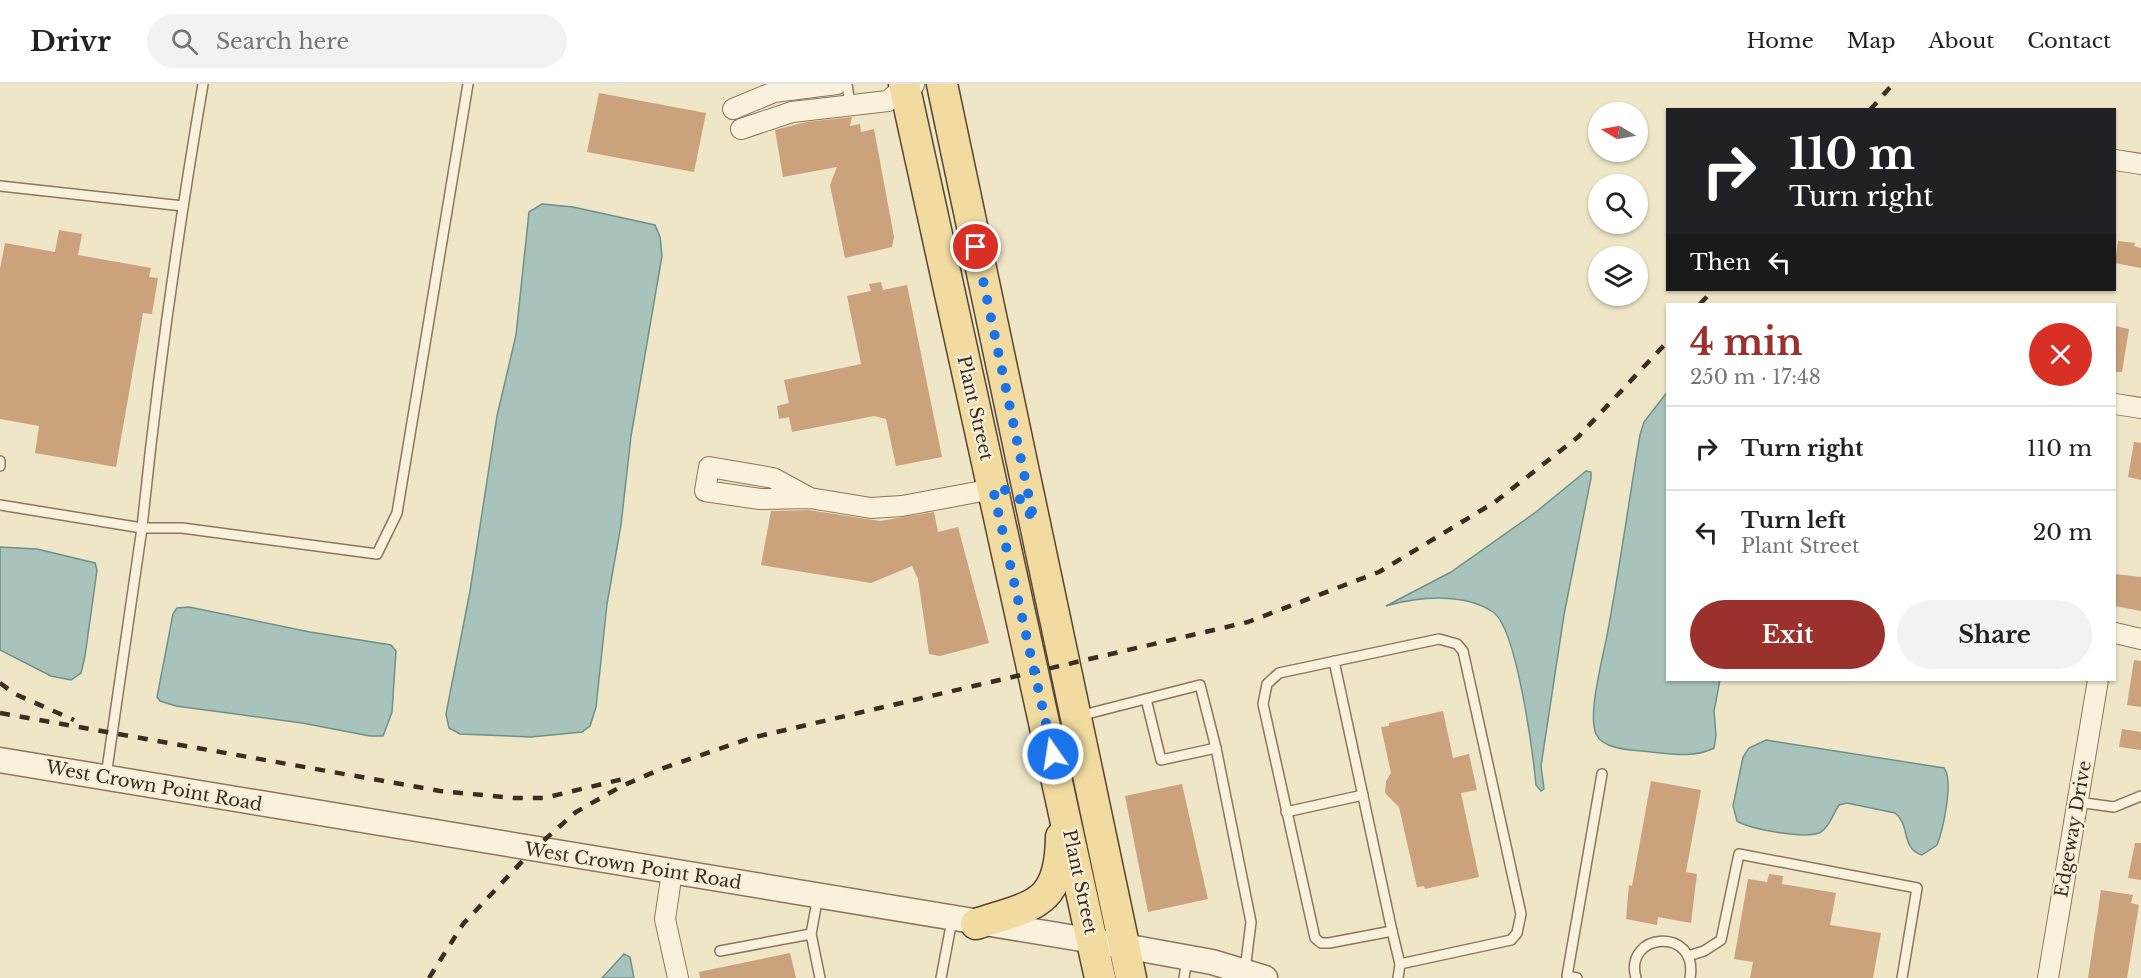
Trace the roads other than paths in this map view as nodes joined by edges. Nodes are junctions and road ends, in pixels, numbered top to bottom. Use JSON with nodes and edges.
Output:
{"nodes":[{"id":1,"x":204,"y":84,"type":"edge"},
{"id":2,"x":468,"y":84,"type":"edge"},
{"id":3,"x":837,"y":84,"type":"edge"},
{"id":4,"x":847,"y":84,"type":"edge"},
{"id":5,"x":942,"y":84,"type":"edge"},
{"id":6,"x":906,"y":85,"type":"edge"},
{"id":7,"x":803,"y":89,"type":"junction"},
{"id":8,"x":850,"y":105,"type":"junction"},
{"id":9,"x":733,"y":109,"type":"dead end"},
{"id":10,"x":806,"y":110,"type":"junction"},
{"id":11,"x":741,"y":129,"type":"dead end"},
{"id":12,"x":2116,"y":160,"type":"edge"},
{"id":13,"x":2141,"y":164,"type":"edge"},
{"id":14,"x":0,"y":186,"type":"edge"},
{"id":15,"x":183,"y":206,"type":"junction"},
{"id":16,"x":2116,"y":404,"type":"edge"},
{"id":17,"x":2141,"y":408,"type":"edge"},
{"id":18,"x":976,"y":415,"type":"junction"},
{"id":19,"x":1020,"y":452,"type":"junction"},
{"id":20,"x":0,"y":461,"type":"edge"},
{"id":21,"x":0,"y":466,"type":"edge"},
{"id":22,"x":743,"y":474,"type":"junction"},
{"id":23,"x":993,"y":489,"type":"junction"},
{"id":24,"x":742,"y":495,"type":"junction"},
{"id":25,"x":810,"y":498,"type":"junction"},
{"id":26,"x":0,"y":505,"type":"edge"},
{"id":27,"x":1034,"y":521,"type":"junction"},
{"id":28,"x":142,"y":528,"type":"junction"},
{"id":29,"x":2116,"y":633,"type":"edge"},
{"id":30,"x":2141,"y":639,"type":"edge"},
{"id":31,"x":1334,"y":662,"type":"junction"},
{"id":32,"x":2098,"y":681,"type":"edge"},
{"id":33,"x":1146,"y":699,"type":"junction"},
{"id":34,"x":1076,"y":717,"type":"junction"},
{"id":35,"x":1216,"y":748,"type":"junction"},
{"id":36,"x":0,"y":760,"type":"edge"},
{"id":37,"x":1602,"y":774,"type":"dead end"},
{"id":38,"x":105,"y":778,"type":"junction"},
{"id":39,"x":1062,"y":795,"type":"junction"},
{"id":40,"x":1363,"y":795,"type":"junction"},
{"id":41,"x":2141,"y":796,"type":"edge"},
{"id":42,"x":2077,"y":802,"type":"junction"},
{"id":43,"x":1286,"y":812,"type":"junction"},
{"id":44,"x":672,"y":872,"type":"junction"},
{"id":45,"x":818,"y":896,"type":"junction"},
{"id":46,"x":964,"y":922,"type":"junction"},
{"id":47,"x":1392,"y":931,"type":"junction"},
{"id":48,"x":811,"y":934,"type":"junction"},
{"id":49,"x":1092,"y":942,"type":"junction"},
{"id":50,"x":1124,"y":946,"type":"junction"},
{"id":51,"x":720,"y":951,"type":"dead end"},
{"id":52,"x":1688,"y":956,"type":"junction"},
{"id":53,"x":1400,"y":964,"type":"junction"},
{"id":54,"x":1186,"y":968,"type":"edge"},
{"id":55,"x":1255,"y":975,"type":"edge"},
{"id":56,"x":678,"y":978,"type":"edge"},
{"id":57,"x":820,"y":978,"type":"edge"},
{"id":58,"x":940,"y":978,"type":"edge"},
{"id":59,"x":1100,"y":978,"type":"edge"},
{"id":60,"x":1131,"y":978,"type":"edge"},
{"id":61,"x":1398,"y":978,"type":"edge"},
{"id":62,"x":1577,"y":978,"type":"edge"},
{"id":63,"x":1636,"y":978,"type":"edge"},
{"id":64,"x":1690,"y":978,"type":"edge"},
{"id":65,"x":1902,"y":978,"type":"edge"},
{"id":66,"x":2048,"y":978,"type":"edge"}],
"edges":[{"from":1,"to":15,"type":"lane"},
{"from":2,"to":28,"type":"lane"},
{"from":3,"to":7,"type":"street"},
{"from":4,"to":8,"type":"lane"},
{"from":5,"to":19,"type":"main road","name":"Plant Street"},
{"from":6,"to":8,"type":"street"},
{"from":6,"to":18,"type":"main road","name":"Plant Street"},
{"from":7,"to":9,"type":"street"},
{"from":7,"to":10,"type":"lane"},
{"from":8,"to":10,"type":"street"},
{"from":10,"to":11,"type":"street"},
{"from":12,"to":13,"type":"street"},
{"from":14,"to":15,"type":"lane"},
{"from":15,"to":28,"type":"lane"},
{"from":16,"to":17,"type":"street"},
{"from":18,"to":19,"type":"main road"},
{"from":18,"to":23,"type":"main road","name":"Plant Street"},
{"from":19,"to":27,"type":"main road","name":"Plant Street"},
{"from":20,"to":21,"type":"lane"},
{"from":22,"to":24,"type":"lane"},
{"from":22,"to":24,"type":"street"},
{"from":22,"to":25,"type":"street"},
{"from":23,"to":25,"type":"street"},
{"from":23,"to":27,"type":"main road"},
{"from":23,"to":39,"type":"main road","name":"Plant Street"},
{"from":24,"to":25,"type":"street"},
{"from":26,"to":28,"type":"lane"},
{"from":27,"to":34,"type":"main road","name":"Plant Street"},
{"from":28,"to":38,"type":"lane"},
{"from":29,"to":30,"type":"street"},
{"from":31,"to":40,"type":"lane"},
{"from":31,"to":43,"type":"lane"},
{"from":31,"to":53,"type":"lane"},
{"from":32,"to":42,"type":"street","name":"Edgeway Drive"},
{"from":33,"to":34,"type":"lane"},
{"from":33,"to":35,"type":"lane"},
{"from":33,"to":35,"type":"lane"},
{"from":34,"to":50,"type":"main road","name":"Plant Street"},
{"from":35,"to":55,"type":"lane"},
{"from":36,"to":38,"type":"street","name":"West Crown Point Road"},
{"from":37,"to":62,"type":"lane"},
{"from":38,"to":44,"type":"street","name":"West Crown Point Road"},
{"from":39,"to":46,"type":"main road"},
{"from":39,"to":49,"type":"main road","name":"Plant Street"},
{"from":40,"to":43,"type":"lane"},
{"from":40,"to":47,"type":"lane"},
{"from":41,"to":42,"type":"lane"},
{"from":42,"to":66,"type":"street","name":"Edgeway Drive"},
{"from":43,"to":47,"type":"lane"},
{"from":44,"to":45,"type":"street","name":"West Crown Point Road"},
{"from":44,"to":56,"type":"street"},
{"from":45,"to":46,"type":"street","name":"West Crown Point Road"},
{"from":45,"to":48,"type":"lane"},
{"from":46,"to":49,"type":"street","name":"West Crown Point Road"},
{"from":46,"to":58,"type":"lane"},
{"from":47,"to":53,"type":"lane"},
{"from":48,"to":51,"type":"lane"},
{"from":48,"to":57,"type":"lane"},
{"from":49,"to":50,"type":"street","name":"West Crown Point Road"},
{"from":49,"to":59,"type":"main road","name":"Plant Street"},
{"from":50,"to":54,"type":"street","name":"West Crown Point Road"},
{"from":50,"to":60,"type":"main road","name":"Plant Street"},
{"from":52,"to":63,"type":"lane"},
{"from":52,"to":64,"type":"lane"},
{"from":52,"to":65,"type":"lane"},
{"from":53,"to":61,"type":"lane"},
{"from":54,"to":55,"type":"street","name":"West Crown Point Road"}]}
